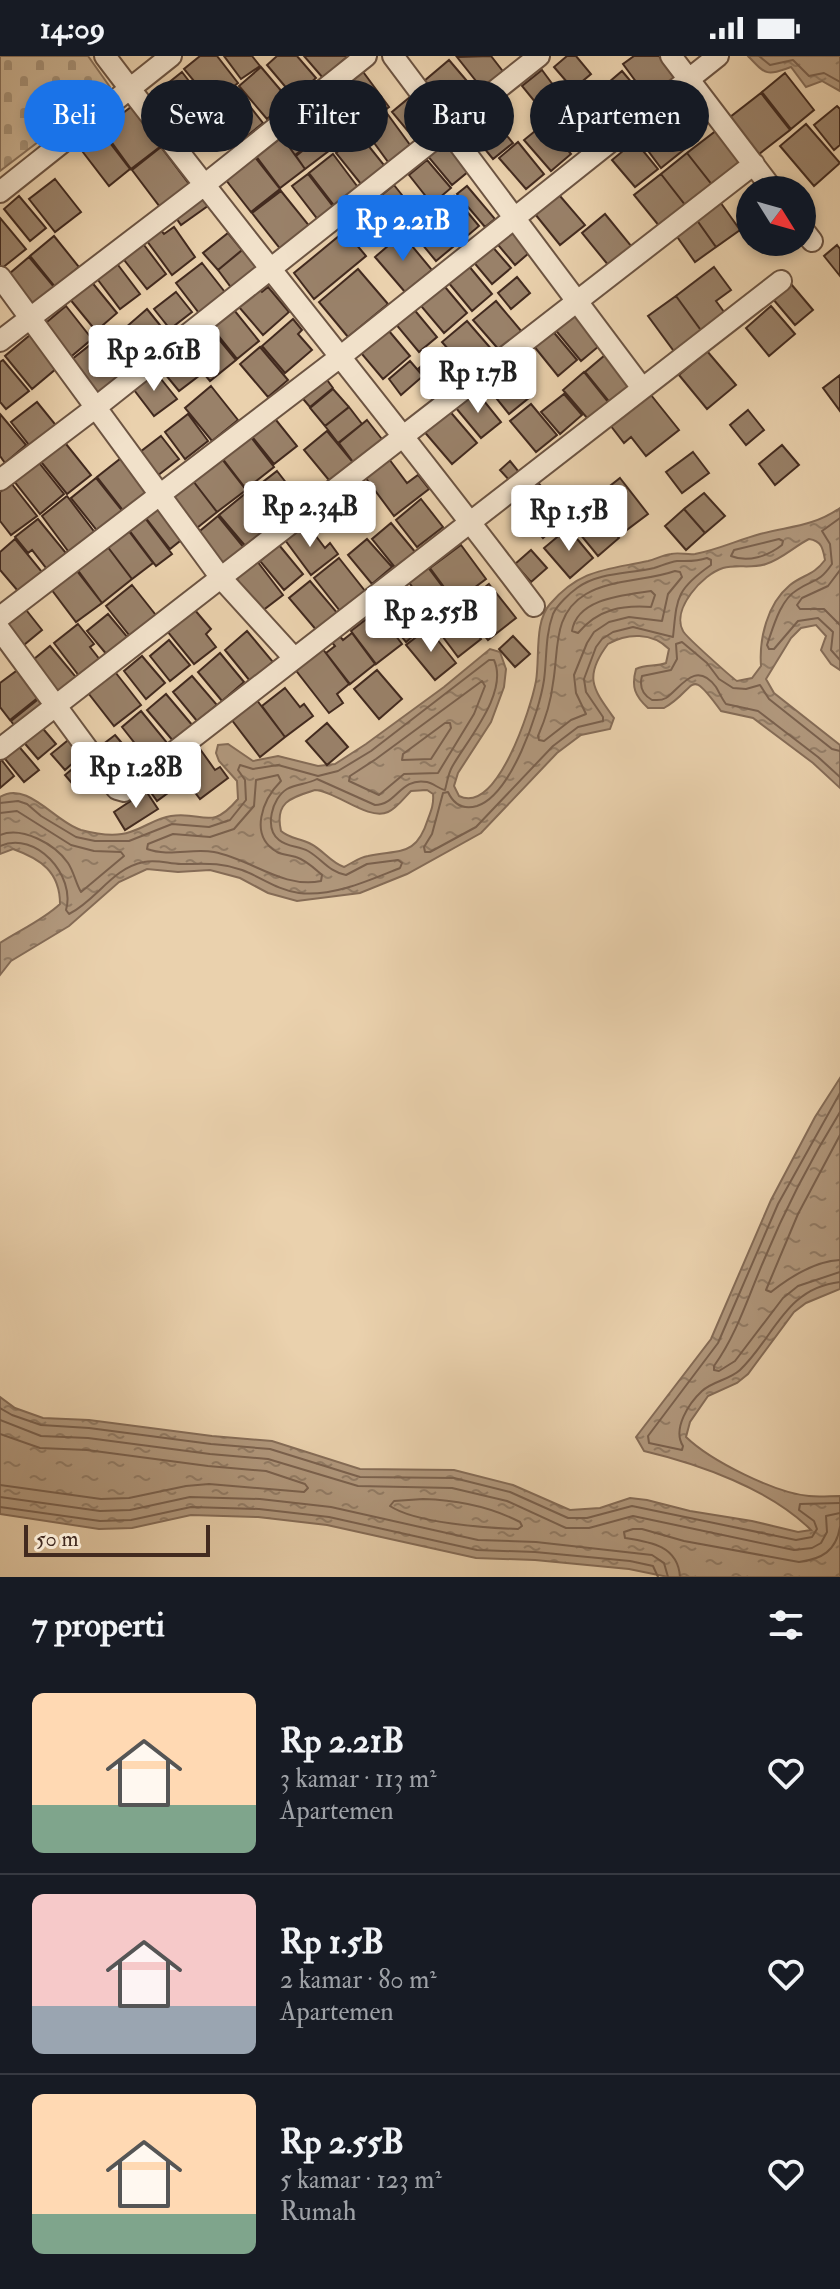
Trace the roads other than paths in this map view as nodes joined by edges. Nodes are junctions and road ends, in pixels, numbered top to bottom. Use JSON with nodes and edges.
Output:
{"nodes":[{"id":1,"x":105,"y":56,"type":"edge"},
{"id":2,"x":171,"y":56,"type":"edge"},
{"id":3,"x":366,"y":56,"type":"edge"},
{"id":4,"x":393,"y":56,"type":"edge"},
{"id":5,"x":539,"y":56,"type":"edge"},
{"id":6,"x":671,"y":56,"type":"edge"},
{"id":7,"x":718,"y":56,"type":"edge"},
{"id":8,"x":688,"y":79,"type":"junction"},
{"id":9,"x":411,"y":80,"type":"edge"},
{"id":10,"x":508,"y":80,"type":"edge"},
{"id":11,"x":130,"y":89,"type":"junction"},
{"id":12,"x":415,"y":152,"type":"edge"},
{"id":13,"x":466,"y":152,"type":"edge"},
{"id":14,"x":754,"y":164,"type":"junction"},
{"id":15,"x":763,"y":176,"type":"edge"},
{"id":16,"x":203,"y":186,"type":"junction"},
{"id":17,"x":0,"y":192,"type":"edge"},
{"id":18,"x":513,"y":216,"type":"junction"},
{"id":19,"x":269,"y":268,"type":"junction"},
{"id":20,"x":0,"y":277,"type":"edge"},
{"id":21,"x":781,"y":281,"type":"dead end"},
{"id":22,"x":577,"y":301,"type":"junction"},
{"id":23,"x":29,"y":317,"type":"junction"},
{"id":24,"x":0,"y":341,"type":"edge"},
{"id":25,"x":340,"y":357,"type":"junction"},
{"id":26,"x":642,"y":388,"type":"junction"},
{"id":27,"x":95,"y":408,"type":"junction"},
{"id":28,"x":403,"y":436,"type":"junction"},
{"id":29,"x":0,"y":480,"type":"edge"},
{"id":30,"x":160,"y":494,"type":"junction"},
{"id":31,"x":471,"y":522,"type":"junction"},
{"id":32,"x":221,"y":578,"type":"junction"},
{"id":33,"x":534,"y":606,"type":"dead end"},
{"id":34,"x":0,"y":617,"type":"edge"},
{"id":35,"x":0,"y":630,"type":"edge"},
{"id":36,"x":294,"y":658,"type":"junction"},
{"id":37,"x":57,"y":704,"type":"junction"},
{"id":38,"x":0,"y":749,"type":"edge"}],
"edges":[{"from":1,"to":11,"type":"street"},
{"from":2,"to":11,"type":"street"},
{"from":3,"to":16,"type":"street"},
{"from":4,"to":9,"type":"street"},
{"from":5,"to":10,"type":"street"},
{"from":6,"to":8,"type":"street"},
{"from":7,"to":8,"type":"street"},
{"from":8,"to":14,"type":"street"},
{"from":8,"to":18,"type":"street"},
{"from":11,"to":16,"type":"street"},
{"from":11,"to":17,"type":"street"},
{"from":12,"to":19,"type":"street"},
{"from":13,"to":18,"type":"street"},
{"from":14,"to":15,"type":"street"},
{"from":14,"to":22,"type":"street"},
{"from":16,"to":19,"type":"street"},
{"from":16,"to":23,"type":"street"},
{"from":18,"to":22,"type":"street"},
{"from":18,"to":25,"type":"street"},
{"from":19,"to":25,"type":"street"},
{"from":19,"to":27,"type":"street"},
{"from":20,"to":23,"type":"street"},
{"from":21,"to":26,"type":"street"},
{"from":22,"to":26,"type":"street"},
{"from":22,"to":28,"type":"street"},
{"from":23,"to":24,"type":"street"},
{"from":23,"to":27,"type":"street"},
{"from":25,"to":28,"type":"street"},
{"from":25,"to":30,"type":"street"},
{"from":26,"to":31,"type":"street"},
{"from":27,"to":29,"type":"street"},
{"from":27,"to":30,"type":"street"},
{"from":28,"to":31,"type":"street"},
{"from":28,"to":32,"type":"street"},
{"from":30,"to":32,"type":"street"},
{"from":30,"to":34,"type":"street"},
{"from":31,"to":33,"type":"street"},
{"from":31,"to":36,"type":"street"},
{"from":32,"to":36,"type":"street"},
{"from":32,"to":37,"type":"street"},
{"from":35,"to":37,"type":"street"},
{"from":36,"to":37,"type":"street"},
{"from":37,"to":38,"type":"street"}]}
